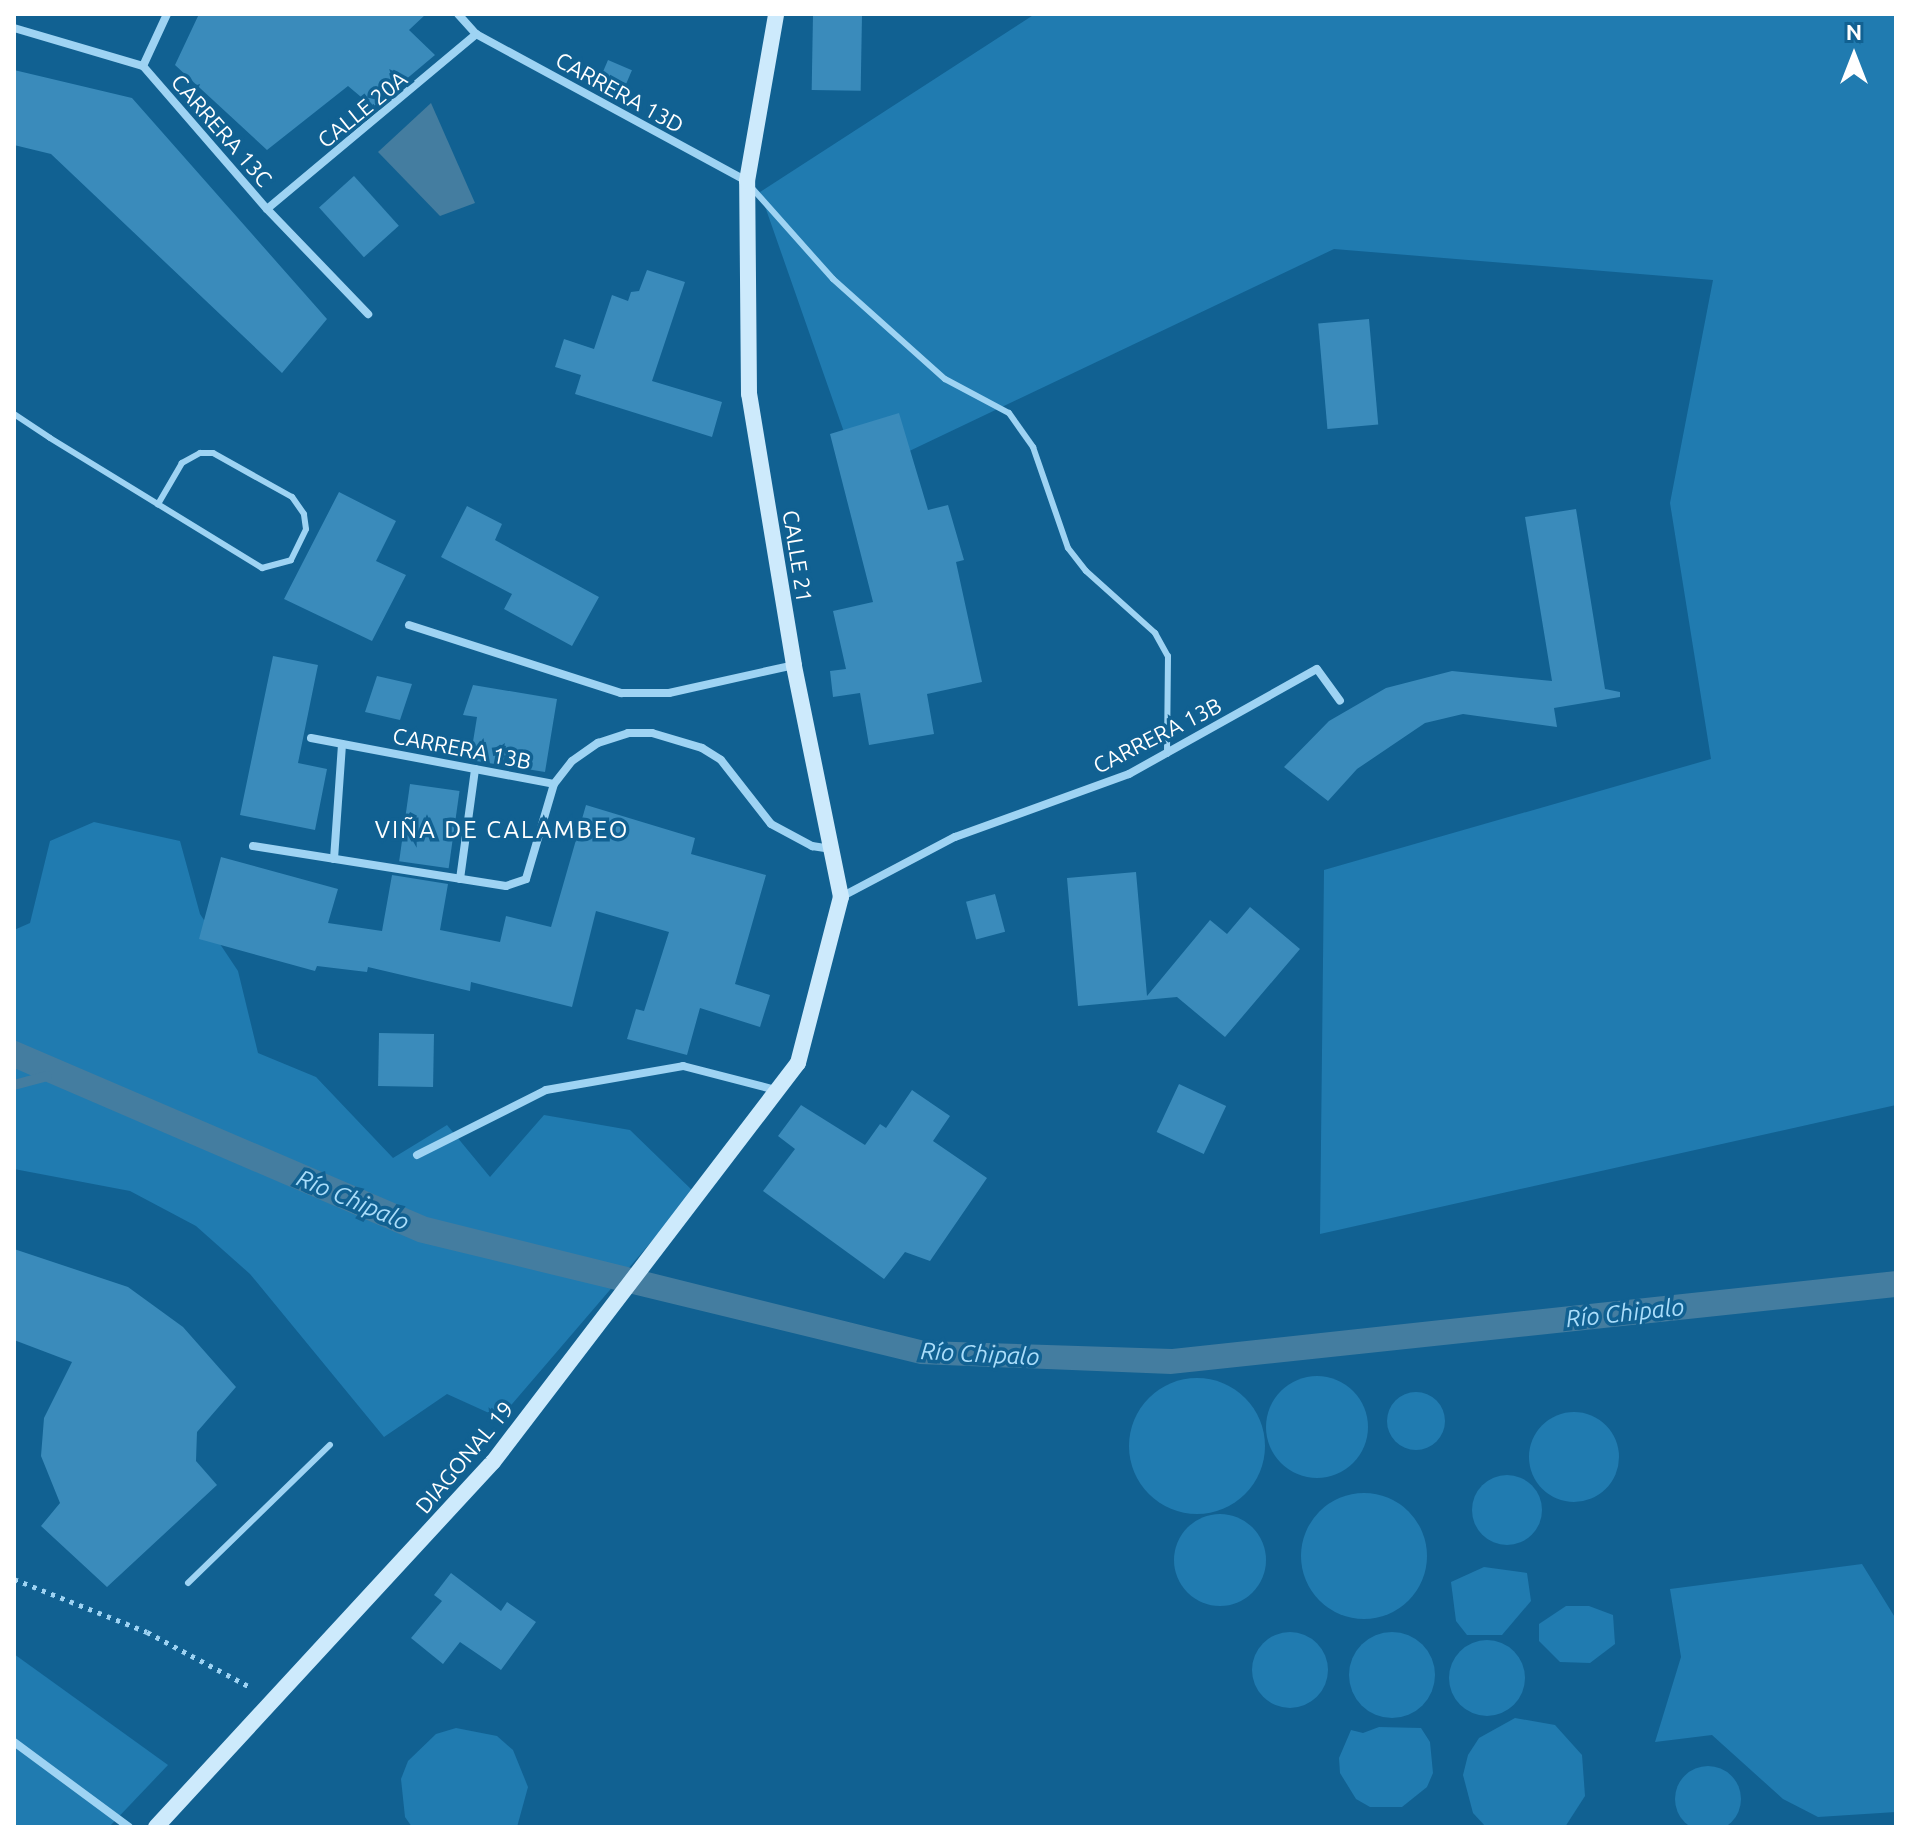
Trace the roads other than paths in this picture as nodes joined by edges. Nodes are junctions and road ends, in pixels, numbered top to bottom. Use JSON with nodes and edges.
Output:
{"nodes":[{"id":1,"x":167,"y":14,"type":"edge"},
{"id":2,"x":458,"y":14,"type":"edge"},
{"id":3,"x":776,"y":14,"type":"edge"},
{"id":4,"x":14,"y":28,"type":"edge"},
{"id":5,"x":476,"y":34,"type":"junction"},
{"id":6,"x":143,"y":66,"type":"junction"},
{"id":7,"x":747,"y":181,"type":"junction"},
{"id":8,"x":267,"y":209,"type":"junction"},
{"id":9,"x":368,"y":314,"type":"dead end"},
{"id":10,"x":14,"y":414,"type":"edge"},
{"id":11,"x":158,"y":504,"type":"junction"},
{"id":12,"x":409,"y":625,"type":"dead end"},
{"id":13,"x":794,"y":665,"type":"junction"},
{"id":14,"x":1340,"y":701,"type":"dead end"},
{"id":15,"x":311,"y":738,"type":"dead end"},
{"id":16,"x":342,"y":744,"type":"junction"},
{"id":17,"x":1167,"y":754,"type":"junction"},
{"id":18,"x":475,"y":769,"type":"junction"},
{"id":19,"x":554,"y":784,"type":"junction"},
{"id":20,"x":253,"y":846,"type":"dead end"},
{"id":21,"x":835,"y":849,"type":"junction"},
{"id":22,"x":334,"y":859,"type":"junction"},
{"id":23,"x":460,"y":879,"type":"junction"},
{"id":24,"x":841,"y":897,"type":"junction"},
{"id":25,"x":777,"y":1091,"type":"junction"},
{"id":26,"x":417,"y":1155,"type":"dead end"},
{"id":27,"x":330,"y":1445,"type":"dead end"},
{"id":28,"x":188,"y":1583,"type":"dead end"},
{"id":29,"x":14,"y":1742,"type":"edge"},
{"id":30,"x":129,"y":1827,"type":"edge"},
{"id":31,"x":156,"y":1827,"type":"edge"}],
"edges":[{"from":1,"to":6,"type":"street"},
{"from":2,"to":5,"type":"street","name":"CARRERA 13D"},
{"from":3,"to":7,"type":"street","name":"CALLE 21"},
{"from":4,"to":6,"type":"street","name":"CARRERA 13C"},
{"from":5,"to":7,"type":"street","name":"CARRERA 13D"},
{"from":5,"to":8,"type":"street","name":"CALLE 20A"},
{"from":6,"to":8,"type":"street","name":"CARRERA 13C"},
{"from":7,"to":13,"type":"street","name":"CALLE 21"},
{"from":7,"to":17,"type":"lane"},
{"from":8,"to":9,"type":"street","name":"CARRERA 13C"},
{"from":10,"to":11,"type":"lane"},
{"from":11,"to":11,"type":"lane"},
{"from":12,"to":13,"type":"street"},
{"from":13,"to":21,"type":"street","name":"CALLE 21"},
{"from":14,"to":17,"type":"street","name":"CARRERA 13B"},
{"from":15,"to":16,"type":"street","name":"CARRERA 13B"},
{"from":16,"to":18,"type":"street","name":"CARRERA 13B"},
{"from":16,"to":22,"type":"street"},
{"from":17,"to":24,"type":"street","name":"CARRERA 13B"},
{"from":18,"to":19,"type":"street","name":"CARRERA 13B"},
{"from":18,"to":23,"type":"street"},
{"from":19,"to":21,"type":"street","name":"CARRERA 13B"},
{"from":19,"to":23,"type":"street"},
{"from":20,"to":22,"type":"street"},
{"from":21,"to":24,"type":"street","name":"CALLE 21"},
{"from":22,"to":23,"type":"street"},
{"from":24,"to":25,"type":"street","name":"CALLE 21"},
{"from":25,"to":26,"type":"street"},
{"from":25,"to":31,"type":"street","name":"DIAGONAL 19"},
{"from":27,"to":28,"type":"lane"},
{"from":29,"to":30,"type":"street"}]}
